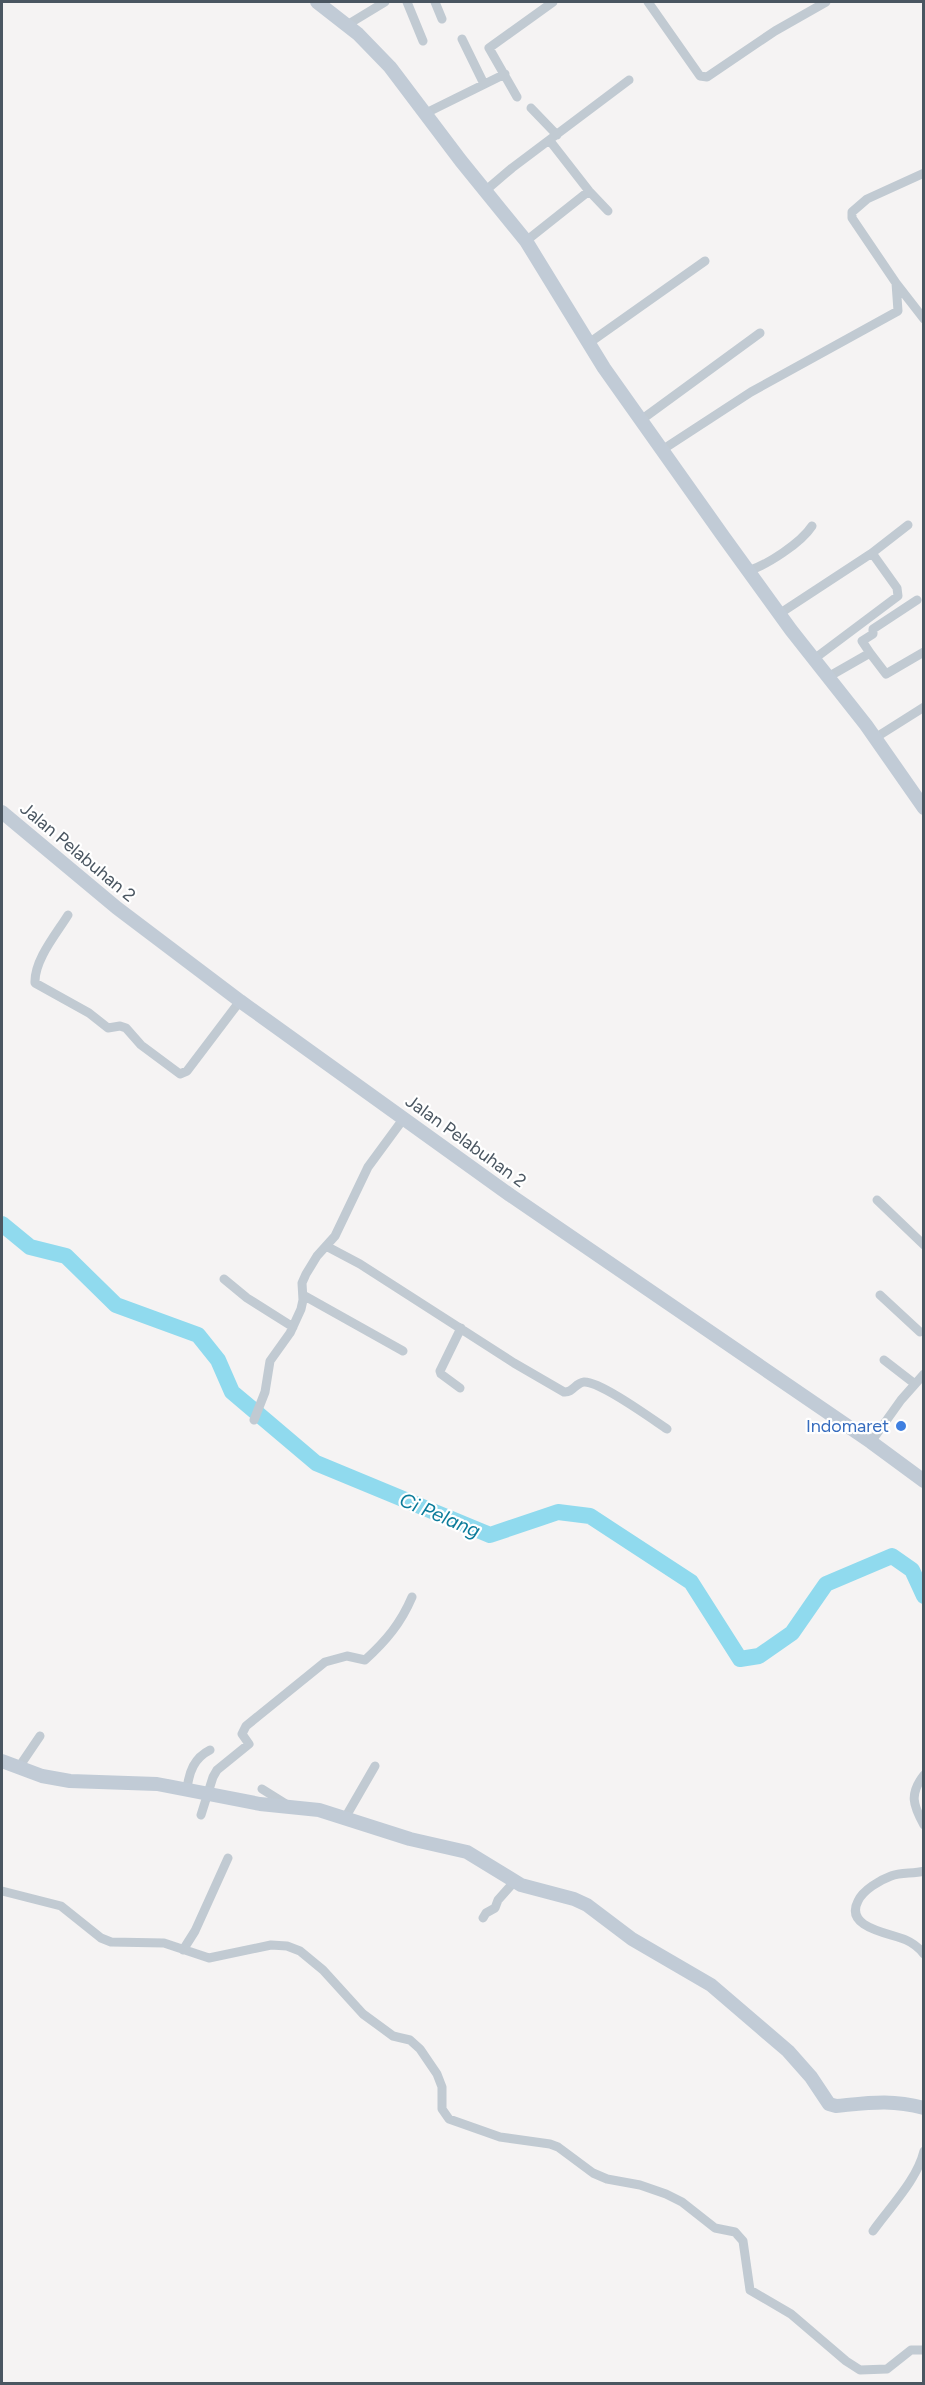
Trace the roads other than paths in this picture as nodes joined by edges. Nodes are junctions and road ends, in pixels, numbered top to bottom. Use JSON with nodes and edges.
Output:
{"nodes":[{"id":1,"x":317,"y":2,"type":"edge"},
{"id":2,"x":385,"y":2,"type":"edge"},
{"id":3,"x":407,"y":2,"type":"edge"},
{"id":4,"x":435,"y":2,"type":"edge"},
{"id":5,"x":553,"y":2,"type":"edge"},
{"id":6,"x":648,"y":2,"type":"edge"},
{"id":7,"x":826,"y":2,"type":"edge"},
{"id":8,"x":442,"y":19,"type":"dead end"},
{"id":9,"x":347,"y":25,"type":"junction"},
{"id":10,"x":462,"y":39,"type":"dead end"},
{"id":11,"x":423,"y":41,"type":"dead end"},
{"id":12,"x":505,"y":74,"type":"junction"},
{"id":13,"x":629,"y":80,"type":"dead end"},
{"id":14,"x":484,"y":84,"type":"junction"},
{"id":15,"x":517,"y":97,"type":"dead end"},
{"id":16,"x":531,"y":108,"type":"dead end"},
{"id":17,"x":424,"y":114,"type":"junction"},
{"id":18,"x":554,"y":138,"type":"junction"},
{"id":19,"x":924,"y":173,"type":"edge"},
{"id":20,"x":485,"y":191,"type":"junction"},
{"id":21,"x":589,"y":191,"type":"junction"},
{"id":22,"x":608,"y":211,"type":"dead end"},
{"id":23,"x":526,"y":241,"type":"junction"},
{"id":24,"x":705,"y":261,"type":"dead end"},
{"id":25,"x":896,"y":283,"type":"junction"},
{"id":26,"x":924,"y":319,"type":"edge"},
{"id":27,"x":760,"y":333,"type":"dead end"},
{"id":28,"x":589,"y":343,"type":"junction"},
{"id":29,"x":641,"y":420,"type":"junction"},
{"id":30,"x":662,"y":450,"type":"junction"},
{"id":31,"x":908,"y":525,"type":"dead end"},
{"id":32,"x":812,"y":526,"type":"dead end"},
{"id":33,"x":872,"y":553,"type":"junction"},
{"id":34,"x":748,"y":571,"type":"junction"},
{"id":35,"x":917,"y":600,"type":"dead end"},
{"id":36,"x":779,"y":614,"type":"junction"},
{"id":37,"x":924,"y":652,"type":"edge"},
{"id":38,"x":870,"y":653,"type":"junction"},
{"id":39,"x":814,"y":659,"type":"junction"},
{"id":40,"x":828,"y":677,"type":"junction"},
{"id":41,"x":924,"y":707,"type":"edge"},
{"id":42,"x":875,"y":738,"type":"junction"},
{"id":43,"x":924,"y":808,"type":"edge"},
{"id":44,"x":2,"y":812,"type":"edge"},
{"id":45,"x":68,"y":915,"type":"dead end"},
{"id":46,"x":240,"y":1001,"type":"junction"},
{"id":47,"x":404,"y":1118,"type":"junction"},
{"id":48,"x":877,"y":1200,"type":"dead end"},
{"id":49,"x":924,"y":1245,"type":"edge"},
{"id":50,"x":326,"y":1246,"type":"junction"},
{"id":51,"x":224,"y":1279,"type":"dead end"},
{"id":52,"x":303,"y":1295,"type":"junction"},
{"id":53,"x":880,"y":1295,"type":"dead end"},
{"id":54,"x":293,"y":1327,"type":"junction"},
{"id":55,"x":461,"y":1328,"type":"junction"},
{"id":56,"x":922,"y":1331,"type":"edge"},
{"id":57,"x":403,"y":1351,"type":"dead end"},
{"id":58,"x":884,"y":1360,"type":"dead end"},
{"id":59,"x":924,"y":1374,"type":"edge"},
{"id":60,"x":915,"y":1384,"type":"junction"},
{"id":61,"x":460,"y":1388,"type":"dead end"},
{"id":62,"x":254,"y":1420,"type":"dead end"},
{"id":63,"x":667,"y":1429,"type":"dead end"},
{"id":64,"x":871,"y":1442,"type":"junction"},
{"id":65,"x":924,"y":1481,"type":"edge"},
{"id":66,"x":412,"y":1597,"type":"dead end"},
{"id":67,"x":40,"y":1736,"type":"dead end"},
{"id":68,"x":210,"y":1750,"type":"dead end"},
{"id":69,"x":2,"y":1761,"type":"edge"},
{"id":70,"x":375,"y":1766,"type":"dead end"},
{"id":71,"x":19,"y":1767,"type":"junction"},
{"id":72,"x":924,"y":1775,"type":"edge"},
{"id":73,"x":187,"y":1789,"type":"junction"},
{"id":74,"x":262,"y":1790,"type":"dead end"},
{"id":75,"x":208,"y":1793,"type":"junction"},
{"id":76,"x":291,"y":1807,"type":"junction"},
{"id":77,"x":201,"y":1815,"type":"dead end"},
{"id":78,"x":345,"y":1818,"type":"junction"},
{"id":79,"x":924,"y":1825,"type":"edge"},
{"id":80,"x":228,"y":1858,"type":"dead end"},
{"id":81,"x":921,"y":1874,"type":"edge"},
{"id":82,"x":514,"y":1882,"type":"junction"},
{"id":83,"x":2,"y":1891,"type":"edge"},
{"id":84,"x":483,"y":1918,"type":"dead end"},
{"id":85,"x":183,"y":1950,"type":"junction"},
{"id":86,"x":924,"y":1954,"type":"edge"},
{"id":87,"x":924,"y":2108,"type":"edge"},
{"id":88,"x":924,"y":2151,"type":"edge"},
{"id":89,"x":873,"y":2231,"type":"dead end"},
{"id":90,"x":924,"y":2350,"type":"edge"}],
"edges":[{"from":1,"to":9,"type":"street"},
{"from":2,"to":9,"type":"street"},
{"from":3,"to":11,"type":"street"},
{"from":4,"to":8,"type":"street"},
{"from":5,"to":12,"type":"street"},
{"from":6,"to":7,"type":"street"},
{"from":9,"to":17,"type":"street"},
{"from":10,"to":14,"type":"street"},
{"from":12,"to":14,"type":"street"},
{"from":12,"to":15,"type":"street"},
{"from":13,"to":18,"type":"street"},
{"from":14,"to":17,"type":"street"},
{"from":16,"to":18,"type":"street"},
{"from":17,"to":20,"type":"street"},
{"from":18,"to":20,"type":"street"},
{"from":18,"to":21,"type":"street"},
{"from":19,"to":25,"type":"street"},
{"from":20,"to":23,"type":"street"},
{"from":21,"to":22,"type":"street"},
{"from":21,"to":23,"type":"street"},
{"from":23,"to":28,"type":"street"},
{"from":24,"to":28,"type":"street"},
{"from":25,"to":26,"type":"street"},
{"from":25,"to":30,"type":"street"},
{"from":27,"to":29,"type":"street"},
{"from":28,"to":29,"type":"street"},
{"from":29,"to":30,"type":"street"},
{"from":30,"to":34,"type":"street"},
{"from":31,"to":33,"type":"street"},
{"from":32,"to":34,"type":"street"},
{"from":33,"to":36,"type":"street"},
{"from":33,"to":39,"type":"street"},
{"from":34,"to":36,"type":"street"},
{"from":35,"to":38,"type":"street"},
{"from":36,"to":39,"type":"street"},
{"from":37,"to":38,"type":"street"},
{"from":38,"to":40,"type":"street"},
{"from":39,"to":40,"type":"street"},
{"from":40,"to":42,"type":"street"},
{"from":41,"to":42,"type":"street"},
{"from":42,"to":43,"type":"street"},
{"from":44,"to":46,"type":"street","name":"Jalan Pelabuhan 2"},
{"from":45,"to":46,"type":"street"},
{"from":46,"to":47,"type":"street","name":"Jalan Pelabuhan 2"},
{"from":47,"to":50,"type":"street"},
{"from":47,"to":64,"type":"street","name":"Jalan Pelabuhan 2"},
{"from":48,"to":49,"type":"street"},
{"from":50,"to":52,"type":"street"},
{"from":50,"to":55,"type":"street"},
{"from":51,"to":54,"type":"street"},
{"from":52,"to":54,"type":"street"},
{"from":52,"to":57,"type":"street"},
{"from":53,"to":56,"type":"street"},
{"from":54,"to":62,"type":"street"},
{"from":55,"to":61,"type":"street"},
{"from":55,"to":63,"type":"street"},
{"from":58,"to":60,"type":"street"},
{"from":59,"to":60,"type":"street"},
{"from":60,"to":64,"type":"street"},
{"from":64,"to":65,"type":"street","name":"Jalan Pelabuhan 2"},
{"from":66,"to":75,"type":"street"},
{"from":67,"to":71,"type":"street"},
{"from":68,"to":73,"type":"street"},
{"from":69,"to":71,"type":"street"},
{"from":70,"to":78,"type":"street"},
{"from":71,"to":73,"type":"street"},
{"from":72,"to":79,"type":"street"},
{"from":73,"to":75,"type":"street"},
{"from":74,"to":76,"type":"street"},
{"from":75,"to":76,"type":"street"},
{"from":75,"to":77,"type":"street"},
{"from":76,"to":78,"type":"street"},
{"from":78,"to":82,"type":"street"},
{"from":80,"to":85,"type":"street"},
{"from":81,"to":86,"type":"street"},
{"from":82,"to":84,"type":"street"},
{"from":82,"to":87,"type":"street"},
{"from":83,"to":85,"type":"street"},
{"from":85,"to":90,"type":"street"},
{"from":88,"to":89,"type":"street"}]}
